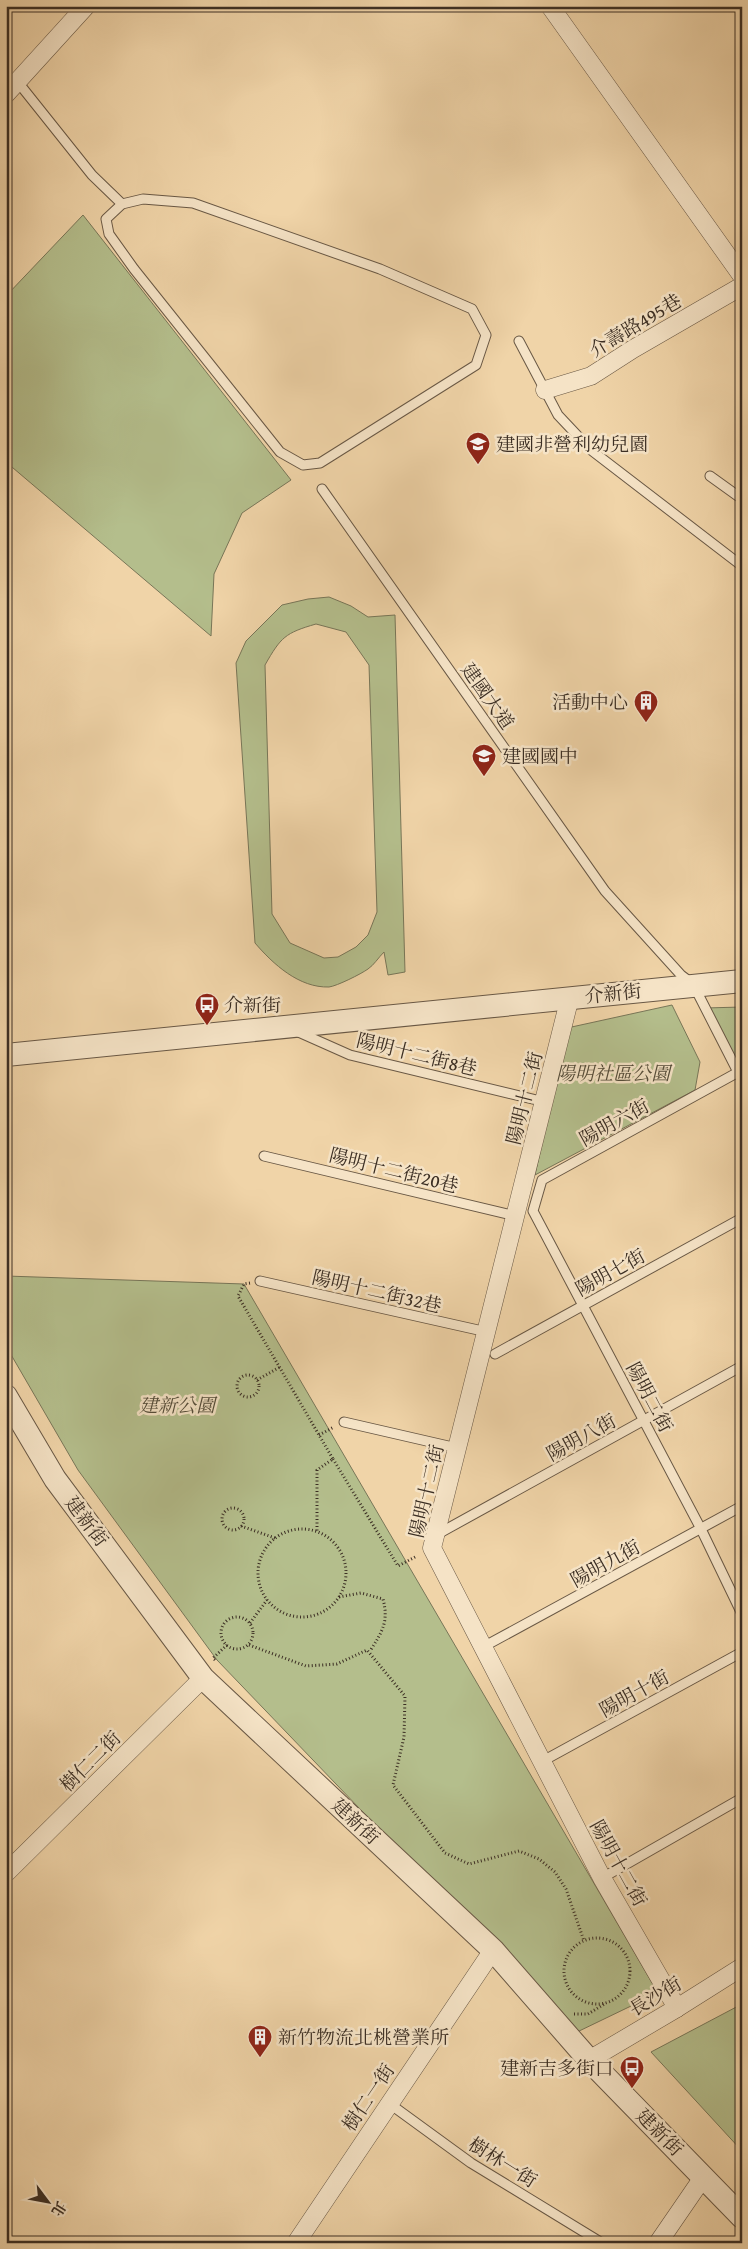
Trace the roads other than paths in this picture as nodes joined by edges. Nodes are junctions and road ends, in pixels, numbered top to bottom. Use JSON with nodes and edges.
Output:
{"nodes":[{"id":1,"x":86,"y":6,"type":"edge"},
{"id":2,"x":550,"y":6,"type":"edge"},
{"id":3,"x":12,"y":87,"type":"edge"},
{"id":4,"x":122,"y":204,"type":"junction"},
{"id":5,"x":742,"y":276,"type":"edge"},
{"id":6,"x":742,"y":286,"type":"edge"},
{"id":7,"x":519,"y":341,"type":"dead end"},
{"id":8,"x":545,"y":390,"type":"junction"},
{"id":9,"x":710,"y":476,"type":"dead end"},
{"id":10,"x":322,"y":489,"type":"dead end"},
{"id":11,"x":742,"y":500,"type":"edge"},
{"id":12,"x":742,"y":566,"type":"edge"},
{"id":13,"x":742,"y":981,"type":"edge"},
{"id":14,"x":693,"y":984,"type":"junction"},
{"id":15,"x":570,"y":997,"type":"junction"},
{"id":16,"x":284,"y":1026,"type":"junction"},
{"id":17,"x":6,"y":1055,"type":"edge"},
{"id":18,"x":740,"y":1074,"type":"edge"},
{"id":19,"x":545,"y":1102,"type":"junction"},
{"id":20,"x":264,"y":1156,"type":"dead end"},
{"id":21,"x":537,"y":1196,"type":"joint"},
{"id":22,"x":516,"y":1216,"type":"junction"},
{"id":23,"x":742,"y":1218,"type":"edge"},
{"id":24,"x":260,"y":1281,"type":"dead end"},
{"id":25,"x":583,"y":1305,"type":"junction"},
{"id":26,"x":487,"y":1332,"type":"junction"},
{"id":27,"x":494,"y":1354,"type":"dead end"},
{"id":28,"x":742,"y":1366,"type":"edge"},
{"id":29,"x":6,"y":1396,"type":"edge"},
{"id":30,"x":644,"y":1420,"type":"junction"},
{"id":31,"x":344,"y":1422,"type":"dead end"},
{"id":32,"x":457,"y":1448,"type":"junction"},
{"id":33,"x":742,"y":1506,"type":"edge"},
{"id":34,"x":701,"y":1529,"type":"junction"},
{"id":35,"x":434,"y":1541,"type":"junction"},
{"id":36,"x":742,"y":1614,"type":"edge"},
{"id":37,"x":483,"y":1647,"type":"junction"},
{"id":38,"x":742,"y":1652,"type":"edge"},
{"id":39,"x":203,"y":1678,"type":"junction"},
{"id":40,"x":541,"y":1762,"type":"junction"},
{"id":41,"x":742,"y":1798,"type":"edge"},
{"id":42,"x":6,"y":1873,"type":"edge"},
{"id":43,"x":602,"y":1878,"type":"junction"},
{"id":44,"x":493,"y":1950,"type":"junction"},
{"id":45,"x":742,"y":1967,"type":"edge"},
{"id":46,"x":678,"y":2008,"type":"junction"},
{"id":47,"x":589,"y":2060,"type":"junction"},
{"id":48,"x":390,"y":2104,"type":"junction"},
{"id":49,"x":704,"y":2176,"type":"junction"},
{"id":50,"x":742,"y":2217,"type":"edge"},
{"id":51,"x":299,"y":2242,"type":"edge"},
{"id":52,"x":602,"y":2243,"type":"edge"},
{"id":53,"x":658,"y":2243,"type":"edge"}],
"edges":[{"from":1,"to":3,"type":"street"},
{"from":2,"to":5,"type":"street"},
{"from":3,"to":4,"type":"lane"},
{"from":4,"to":4,"type":"lane"},
{"from":6,"to":8,"type":"street","name":"介壽路495巷"},
{"from":7,"to":8,"type":"lane"},
{"from":8,"to":12,"type":"lane"},
{"from":9,"to":11,"type":"lane"},
{"from":10,"to":14,"type":"lane","name":"建國大道"},
{"from":13,"to":14,"type":"street","name":"介新街"},
{"from":14,"to":15,"type":"street","name":"介新街"},
{"from":14,"to":18,"type":"lane"},
{"from":15,"to":16,"type":"street","name":"介新街"},
{"from":15,"to":19,"type":"street","name":"陽明十二街"},
{"from":16,"to":17,"type":"street","name":"介新街"},
{"from":16,"to":19,"type":"lane","name":"陽明十二街8巷"},
{"from":18,"to":21,"type":"lane","name":"陽明六街"},
{"from":19,"to":22,"type":"street","name":"陽明十二街"},
{"from":20,"to":22,"type":"lane","name":"陽明十二街20巷"},
{"from":21,"to":25,"type":"lane","name":"陽明二街"},
{"from":22,"to":26,"type":"street","name":"陽明十二街"},
{"from":23,"to":25,"type":"lane","name":"陽明七街"},
{"from":24,"to":26,"type":"lane","name":"陽明十二街32巷"},
{"from":25,"to":27,"type":"lane","name":"陽明七街"},
{"from":25,"to":30,"type":"lane","name":"陽明二街"},
{"from":26,"to":32,"type":"street","name":"陽明十二街"},
{"from":28,"to":30,"type":"lane","name":"陽明八街"},
{"from":29,"to":39,"type":"street","name":"建新街"},
{"from":30,"to":34,"type":"lane","name":"陽明二街"},
{"from":30,"to":35,"type":"lane","name":"陽明八街"},
{"from":31,"to":32,"type":"lane"},
{"from":32,"to":35,"type":"street","name":"陽明十二街"},
{"from":33,"to":34,"type":"lane","name":"陽明九街"},
{"from":34,"to":36,"type":"lane","name":"陽明二街"},
{"from":34,"to":37,"type":"lane","name":"陽明九街"},
{"from":35,"to":37,"type":"street","name":"陽明十二街"},
{"from":37,"to":40,"type":"street","name":"陽明十二街"},
{"from":38,"to":40,"type":"lane","name":"陽明十街"},
{"from":39,"to":42,"type":"street","name":"樹仁二街"},
{"from":39,"to":44,"type":"street","name":"建新街"},
{"from":40,"to":43,"type":"street","name":"陽明十二街"},
{"from":41,"to":43,"type":"lane"},
{"from":43,"to":46,"type":"street","name":"陽明十二街"},
{"from":44,"to":47,"type":"street","name":"建新街"},
{"from":44,"to":48,"type":"street","name":"樹仁一街"},
{"from":45,"to":46,"type":"street","name":"長沙街"},
{"from":46,"to":47,"type":"street","name":"長沙街"},
{"from":47,"to":49,"type":"street","name":"建新街"},
{"from":48,"to":51,"type":"street","name":"樹仁一街"},
{"from":48,"to":52,"type":"lane","name":"樹林一街"},
{"from":49,"to":50,"type":"street","name":"建新街"},
{"from":49,"to":53,"type":"street"}]}
